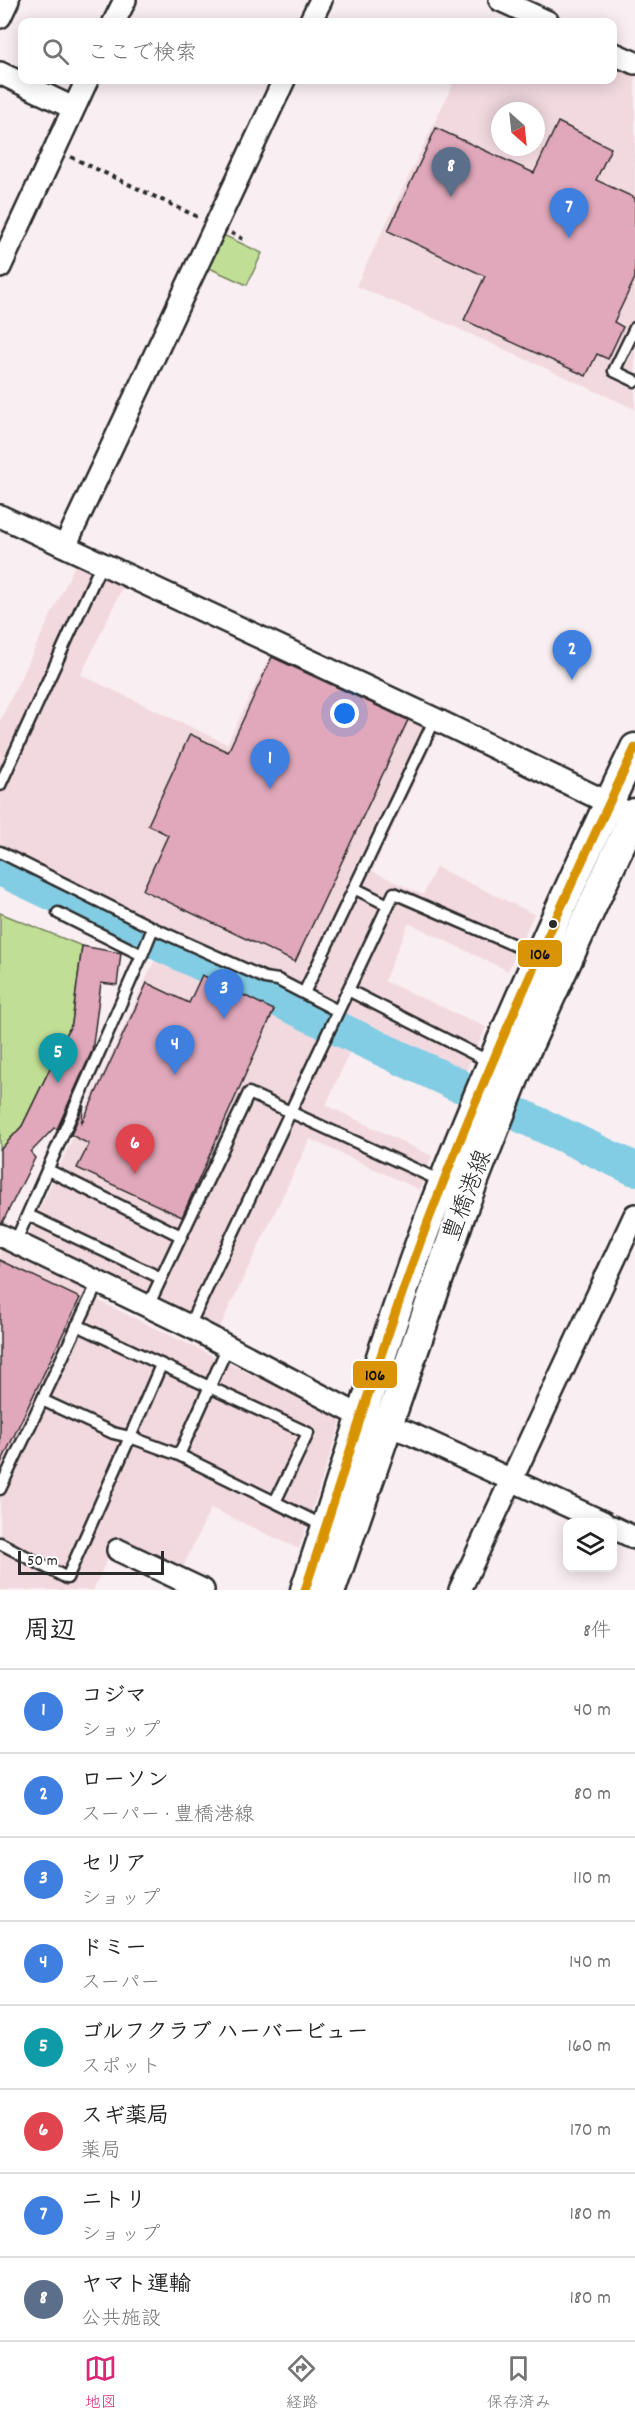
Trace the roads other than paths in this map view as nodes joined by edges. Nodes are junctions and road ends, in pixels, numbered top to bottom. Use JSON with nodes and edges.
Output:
{"nodes":[{"id":1,"x":8,"y":0,"type":"edge"},
{"id":2,"x":125,"y":0,"type":"edge"},
{"id":3,"x":321,"y":0,"type":"edge"},
{"id":4,"x":500,"y":0,"type":"edge"},
{"id":5,"x":0,"y":17,"type":"edge"},
{"id":6,"x":116,"y":18,"type":"edge"},
{"id":7,"x":312,"y":18,"type":"edge"},
{"id":8,"x":539,"y":18,"type":"edge"},
{"id":9,"x":617,"y":55,"type":"edge"},
{"id":10,"x":635,"y":63,"type":"edge"},
{"id":11,"x":0,"y":72,"type":"edge"},
{"id":12,"x":18,"y":81,"type":"edge"},
{"id":13,"x":24,"y":84,"type":"edge"},
{"id":14,"x":85,"y":84,"type":"edge"},
{"id":15,"x":282,"y":84,"type":"edge"},
{"id":16,"x":73,"y":108,"type":"junction"},
{"id":17,"x":0,"y":267,"type":"edge"},
{"id":18,"x":635,"y":328,"type":"edge"},
{"id":19,"x":635,"y":381,"type":"edge"},
{"id":20,"x":0,"y":516,"type":"edge"},
{"id":21,"x":65,"y":546,"type":"junction"},
{"id":22,"x":102,"y":563,"type":"junction"},
{"id":23,"x":435,"y":719,"type":"junction"},
{"id":24,"x":635,"y":748,"type":"edge"},
{"id":25,"x":0,"y":785,"type":"edge"},
{"id":26,"x":609,"y":803,"type":"junction"},
{"id":27,"x":635,"y":814,"type":"edge"},
{"id":28,"x":0,"y":852,"type":"edge"},
{"id":29,"x":354,"y":888,"type":"junction"},
{"id":30,"x":388,"y":905,"type":"junction"},
{"id":31,"x":58,"y":913,"type":"dead end"},
{"id":32,"x":149,"y":941,"type":"junction"},
{"id":33,"x":538,"y":956,"type":"junction"},
{"id":34,"x":348,"y":990,"type":"junction"},
{"id":35,"x":304,"y":993,"type":"junction"},
{"id":36,"x":337,"y":1014,"type":"junction"},
{"id":37,"x":492,"y":1064,"type":"junction"},
{"id":38,"x":290,"y":1112,"type":"junction"},
{"id":39,"x":48,"y":1170,"type":"junction"},
{"id":40,"x":443,"y":1183,"type":"junction"},
{"id":41,"x":28,"y":1215,"type":"junction"},
{"id":42,"x":635,"y":1215,"type":"edge"},
{"id":43,"x":181,"y":1236,"type":"junction"},
{"id":44,"x":8,"y":1239,"type":"edge"},
{"id":45,"x":161,"y":1278,"type":"junction"},
{"id":46,"x":98,"y":1282,"type":"junction"},
{"id":47,"x":148,"y":1306,"type":"junction"},
{"id":48,"x":77,"y":1325,"type":"junction"},
{"id":49,"x":189,"y":1326,"type":"junction"},
{"id":50,"x":228,"y":1346,"type":"junction"},
{"id":51,"x":161,"y":1365,"type":"junction"},
{"id":52,"x":210,"y":1387,"type":"junction"},
{"id":53,"x":42,"y":1400,"type":"junction"},
{"id":54,"x":374,"y":1421,"type":"junction"},
{"id":55,"x":130,"y":1437,"type":"junction"},
{"id":56,"x":179,"y":1455,"type":"junction"},
{"id":57,"x":516,"y":1480,"type":"junction"},
{"id":58,"x":0,"y":1489,"type":"edge"},
{"id":59,"x":275,"y":1502,"type":"junction"},
{"id":60,"x":595,"y":1518,"type":"edge"},
{"id":61,"x":327,"y":1527,"type":"junction"},
{"id":62,"x":617,"y":1529,"type":"edge"},
{"id":63,"x":635,"y":1538,"type":"edge"},
{"id":64,"x":0,"y":1543,"type":"edge"},
{"id":65,"x":118,"y":1550,"type":"dead end"},
{"id":66,"x":203,"y":1590,"type":"edge"},
{"id":67,"x":305,"y":1590,"type":"edge"},
{"id":68,"x":331,"y":1590,"type":"edge"},
{"id":69,"x":460,"y":1590,"type":"edge"}],
"edges":[{"from":1,"to":5,"type":"street"},
{"from":2,"to":6,"type":"street"},
{"from":3,"to":7,"type":"street"},
{"from":4,"to":8,"type":"street"},
{"from":9,"to":10,"type":"street"},
{"from":11,"to":12,"type":"street"},
{"from":13,"to":16,"type":"street"},
{"from":14,"to":16,"type":"street"},
{"from":15,"to":21,"type":"street"},
{"from":16,"to":17,"type":"street"},
{"from":18,"to":19,"type":"lane"},
{"from":20,"to":21,"type":"street"},
{"from":21,"to":22,"type":"street"},
{"from":22,"to":23,"type":"street"},
{"from":22,"to":25,"type":"lane"},
{"from":23,"to":26,"type":"street"},
{"from":23,"to":29,"type":"lane"},
{"from":24,"to":26,"type":"main road","name":"豊橋港線"},
{"from":26,"to":27,"type":"street"},
{"from":26,"to":33,"type":"main road","name":"豊橋港線"},
{"from":27,"to":54,"type":"main road","name":"豊橋港線"},
{"from":28,"to":32,"type":"lane"},
{"from":29,"to":30,"type":"lane"},
{"from":29,"to":35,"type":"lane"},
{"from":30,"to":33,"type":"lane"},
{"from":30,"to":34,"type":"lane"},
{"from":31,"to":32,"type":"lane"},
{"from":32,"to":35,"type":"lane"},
{"from":32,"to":39,"type":"lane"},
{"from":33,"to":37,"type":"main road","name":"豊橋港線"},
{"from":34,"to":36,"type":"lane"},
{"from":34,"to":37,"type":"lane"},
{"from":35,"to":36,"type":"lane"},
{"from":36,"to":38,"type":"lane"},
{"from":37,"to":40,"type":"main road","name":"豊橋港線"},
{"from":38,"to":40,"type":"lane"},
{"from":38,"to":43,"type":"lane"},
{"from":38,"to":49,"type":"lane"},
{"from":39,"to":41,"type":"lane"},
{"from":39,"to":43,"type":"lane"},
{"from":40,"to":54,"type":"main road","name":"豊橋港線"},
{"from":41,"to":44,"type":"lane"},
{"from":41,"to":45,"type":"lane"},
{"from":42,"to":57,"type":"street"},
{"from":43,"to":45,"type":"lane"},
{"from":44,"to":46,"type":"street"},
{"from":45,"to":47,"type":"lane"},
{"from":46,"to":47,"type":"street"},
{"from":46,"to":48,"type":"lane"},
{"from":47,"to":49,"type":"street"},
{"from":48,"to":51,"type":"lane"},
{"from":48,"to":53,"type":"lane"},
{"from":49,"to":50,"type":"street"},
{"from":50,"to":52,"type":"lane"},
{"from":50,"to":54,"type":"street"},
{"from":51,"to":52,"type":"lane"},
{"from":51,"to":55,"type":"lane"},
{"from":52,"to":56,"type":"lane"},
{"from":52,"to":59,"type":"lane"},
{"from":53,"to":55,"type":"lane"},
{"from":53,"to":58,"type":"lane"},
{"from":54,"to":57,"type":"street"},
{"from":54,"to":61,"type":"main road","name":"豊橋港線"},
{"from":54,"to":68,"type":"main road","name":"豊橋港線"},
{"from":55,"to":56,"type":"lane"},
{"from":55,"to":64,"type":"lane"},
{"from":56,"to":59,"type":"lane"},
{"from":57,"to":60,"type":"street"},
{"from":57,"to":69,"type":"street"},
{"from":59,"to":61,"type":"lane"},
{"from":61,"to":67,"type":"main road","name":"豊橋港線"},
{"from":62,"to":63,"type":"street"},
{"from":65,"to":66,"type":"street"}]}
